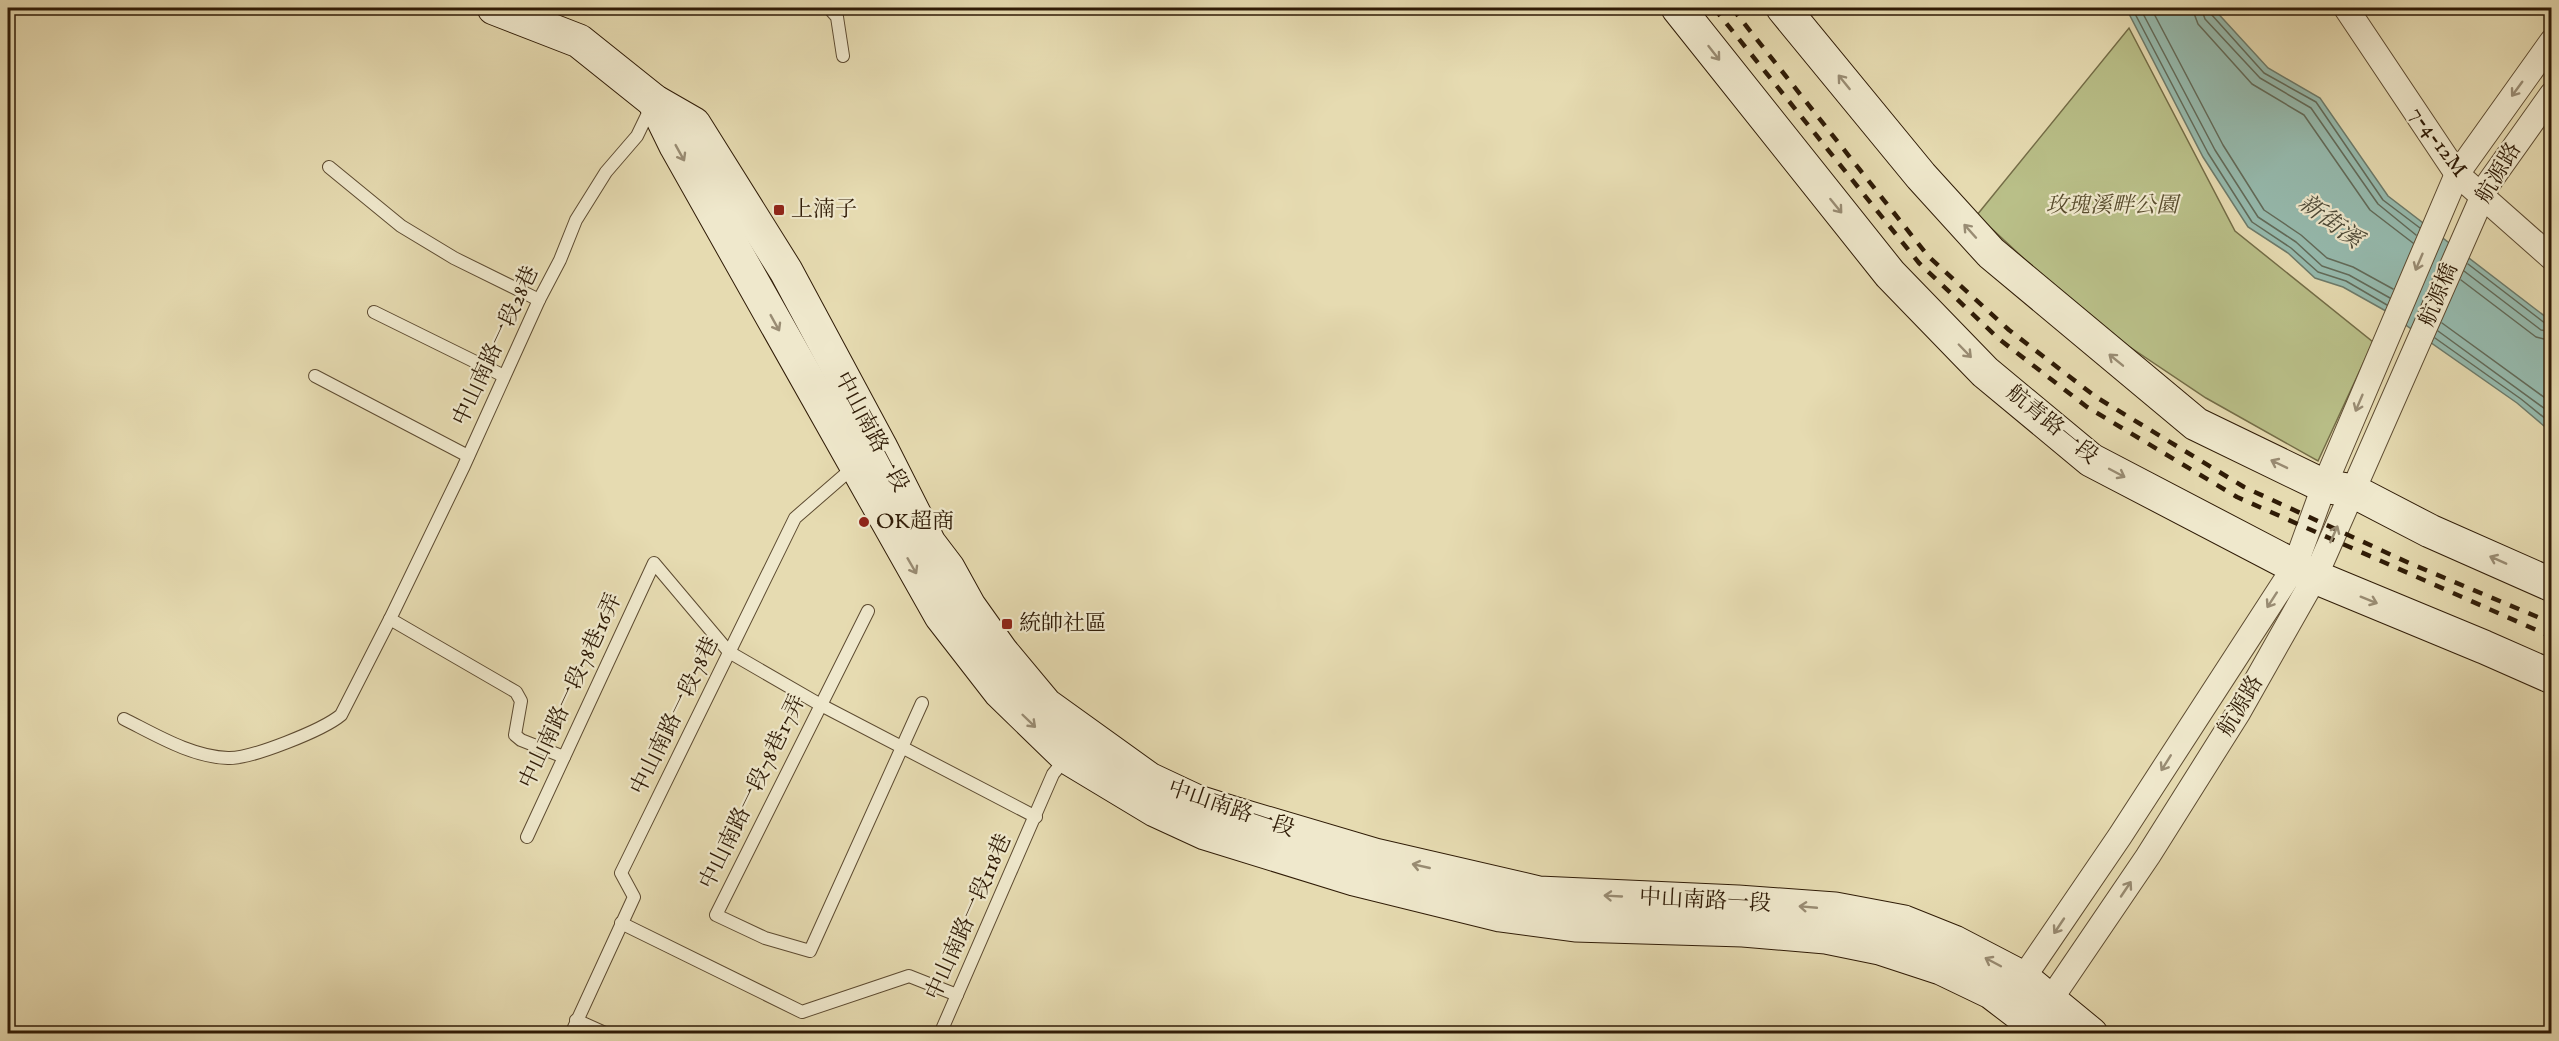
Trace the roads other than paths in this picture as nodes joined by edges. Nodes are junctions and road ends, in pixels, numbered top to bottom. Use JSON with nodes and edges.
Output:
{"nodes":[{"id":1,"x":494,"y":8,"type":"edge"},
{"id":2,"x":829,"y":8,"type":"edge"},
{"id":3,"x":1678,"y":8,"type":"edge"},
{"id":4,"x":1783,"y":8,"type":"edge"},
{"id":5,"x":2346,"y":8,"type":"edge"},
{"id":6,"x":2552,"y":41,"type":"edge"},
{"id":7,"x":843,"y":56,"type":"dead end"},
{"id":8,"x":2552,"y":94,"type":"edge"},
{"id":9,"x":654,"y":100,"type":"junction"},
{"id":10,"x":329,"y":167,"type":"dead end"},
{"id":11,"x":2457,"y":174,"type":"junction"},
{"id":12,"x":2484,"y":195,"type":"junction"},
{"id":13,"x":2443,"y":208,"type":"joint"},
{"id":14,"x":2469,"y":224,"type":"joint"},
{"id":15,"x":2552,"y":258,"type":"edge"},
{"id":16,"x":539,"y":300,"type":"junction"},
{"id":17,"x":374,"y":312,"type":"dead end"},
{"id":18,"x":2382,"y":349,"type":"joint"},
{"id":19,"x":2409,"y":366,"type":"joint"},
{"id":20,"x":315,"y":376,"type":"dead end"},
{"id":21,"x":504,"y":376,"type":"junction"},
{"id":22,"x":468,"y":456,"type":"junction"},
{"id":23,"x":867,"y":456,"type":"junction"},
{"id":24,"x":2339,"y":488,"type":"junction"},
{"id":25,"x":2305,"y":572,"type":"junction"},
{"id":26,"x":2552,"y":585,"type":"edge"},
{"id":27,"x":868,"y":611,"type":"dead end"},
{"id":28,"x":390,"y":619,"type":"junction"},
{"id":29,"x":729,"y":652,"type":"junction"},
{"id":30,"x":2552,"y":677,"type":"edge"},
{"id":31,"x":922,"y":703,"type":"dead end"},
{"id":32,"x":819,"y":704,"type":"junction"},
{"id":33,"x":124,"y":719,"type":"dead end"},
{"id":34,"x":902,"y":746,"type":"junction"},
{"id":35,"x":1075,"y":746,"type":"junction"},
{"id":36,"x":564,"y":757,"type":"junction"},
{"id":37,"x":1036,"y":817,"type":"junction"},
{"id":38,"x":527,"y":837,"type":"dead end"},
{"id":39,"x":621,"y":923,"type":"junction"},
{"id":40,"x":2014,"y":991,"type":"junction"},
{"id":41,"x":957,"y":995,"type":"junction"},
{"id":42,"x":2044,"y":1019,"type":"edge"},
{"id":43,"x":576,"y":1020,"type":"junction"},
{"id":44,"x":571,"y":1034,"type":"edge"},
{"id":45,"x":607,"y":1034,"type":"edge"},
{"id":46,"x":940,"y":1034,"type":"edge"},
{"id":47,"x":2091,"y":1034,"type":"edge"}],
"edges":[{"from":1,"to":9,"type":"street","name":"中山南路一段"},
{"from":2,"to":7,"type":"lane"},
{"from":3,"to":25,"type":"street","name":"航青路一段","one_way":true},
{"from":24,"to":4,"type":"street","one_way":true},
{"from":5,"to":11,"type":"street","name":"7-4-12M"},
{"from":6,"to":11,"type":"street","name":"航源路","one_way":true},
{"from":8,"to":12,"type":"street","name":"航源路"},
{"from":9,"to":16,"type":"lane","name":"中山南路一段28巷"},
{"from":9,"to":23,"type":"street","name":"中山南路一段"},
{"from":10,"to":16,"type":"lane"},
{"from":11,"to":12,"type":"street","name":"7-4-12M"},
{"from":11,"to":13,"type":"street","name":"航源路"},
{"from":12,"to":14,"type":"street","name":"航源路"},
{"from":12,"to":15,"type":"street","name":"7-4-12M"},
{"from":13,"to":18,"type":"street","name":"航源橋","one_way":true},
{"from":14,"to":19,"type":"street","name":"航源橋"},
{"from":16,"to":21,"type":"lane","name":"中山南路一段28巷"},
{"from":17,"to":21,"type":"lane"},
{"from":18,"to":24,"type":"street","name":"航源路","one_way":true},
{"from":19,"to":24,"type":"street","name":"航源路"},
{"from":20,"to":22,"type":"lane"},
{"from":21,"to":22,"type":"lane","name":"中山南路一段28巷"},
{"from":22,"to":28,"type":"lane","name":"中山南路一段28巷"},
{"from":23,"to":29,"type":"lane","name":"中山南路一段78巷"},
{"from":23,"to":35,"type":"street","name":"中山南路一段"},
{"from":24,"to":25,"type":"street","name":"航源路"},
{"from":26,"to":24,"type":"street","one_way":true},
{"from":25,"to":30,"type":"street","name":"航青路一段","one_way":true},
{"from":25,"to":40,"type":"street","name":"航源路","one_way":true},
{"from":42,"to":25,"type":"street","name":"航源路","one_way":true},
{"from":27,"to":32,"type":"lane","name":"中山南路一段78巷17弄"},
{"from":28,"to":33,"type":"lane","name":"中山南路一段28巷"},
{"from":28,"to":36,"type":"lane"},
{"from":29,"to":32,"type":"lane"},
{"from":29,"to":36,"type":"lane","name":"中山南路一段78巷16弄"},
{"from":29,"to":39,"type":"lane","name":"中山南路一段78巷"},
{"from":31,"to":34,"type":"lane","name":"中山南路一段78巷17弄"},
{"from":32,"to":34,"type":"lane"},
{"from":32,"to":34,"type":"lane","name":"中山南路一段78巷17弄"},
{"from":34,"to":37,"type":"lane"},
{"from":35,"to":37,"type":"lane","name":"中山南路一段118巷"},
{"from":35,"to":40,"type":"street","name":"中山南路一段"},
{"from":36,"to":38,"type":"lane","name":"中山南路一段78巷16弄"},
{"from":37,"to":41,"type":"lane","name":"中山南路一段118巷"},
{"from":39,"to":41,"type":"lane"},
{"from":39,"to":43,"type":"lane","name":"中山南路一段78巷"},
{"from":40,"to":42,"type":"street","name":"中山南路一段"},
{"from":41,"to":46,"type":"lane","name":"中山南路一段118巷"},
{"from":42,"to":47,"type":"street","name":"中山南路一段"},
{"from":43,"to":44,"type":"lane","name":"中山南路一段78巷"},
{"from":43,"to":45,"type":"lane"}]}
